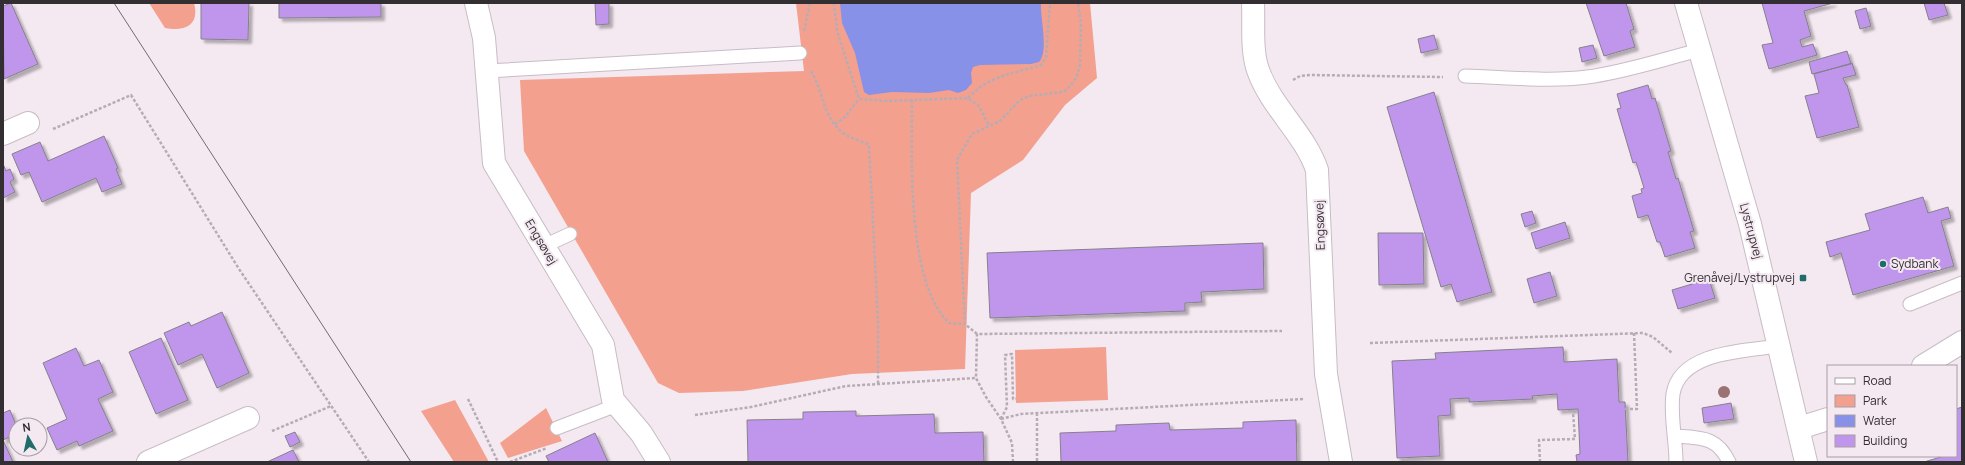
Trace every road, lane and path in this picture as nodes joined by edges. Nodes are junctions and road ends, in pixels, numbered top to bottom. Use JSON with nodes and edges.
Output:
{"nodes":[{"id":1,"x":476,"y":3,"type":"edge"},
{"id":2,"x":810,"y":3,"type":"edge"},
{"id":3,"x":834,"y":3,"type":"edge"},
{"id":4,"x":1050,"y":3,"type":"edge"},
{"id":5,"x":1078,"y":3,"type":"edge"},
{"id":6,"x":1253,"y":3,"type":"edge"},
{"id":7,"x":1686,"y":3,"type":"edge"},
{"id":8,"x":1700,"y":50,"type":"junction"},
{"id":9,"x":800,"y":53,"type":"junction"},
{"id":10,"x":487,"y":71,"type":"junction"},
{"id":11,"x":1465,"y":76,"type":"joint"},
{"id":12,"x":1270,"y":93,"type":"junction"},
{"id":13,"x":968,"y":98,"type":"junction"},
{"id":14,"x":859,"y":99,"type":"junction"},
{"id":15,"x":912,"y":100,"type":"junction"},
{"id":16,"x":28,"y":123,"type":"joint"},
{"id":17,"x":835,"y":124,"type":"junction"},
{"id":18,"x":989,"y":126,"type":"junction"},
{"id":19,"x":3,"y":134,"type":"edge"},
{"id":20,"x":570,"y":234,"type":"dead end"},
{"id":21,"x":544,"y":246,"type":"junction"},
{"id":22,"x":1962,"y":283,"type":"edge"},
{"id":23,"x":1910,"y":304,"type":"dead end"},
{"id":24,"x":965,"y":324,"type":"junction"},
{"id":25,"x":1282,"y":331,"type":"dead end"},
{"id":26,"x":1634,"y":333,"type":"junction"},
{"id":27,"x":977,"y":334,"type":"junction"},
{"id":28,"x":1962,"y":342,"type":"edge"},
{"id":29,"x":1370,"y":343,"type":"dead end"},
{"id":30,"x":1780,"y":346,"type":"junction"},
{"id":31,"x":1925,"y":365,"type":"edge"},
{"id":32,"x":1689,"y":368,"type":"junction"},
{"id":33,"x":976,"y":378,"type":"junction"},
{"id":34,"x":878,"y":384,"type":"junction"},
{"id":35,"x":1329,"y":398,"type":"junction"},
{"id":36,"x":468,"y":399,"type":"dead end"},
{"id":37,"x":1016,"y":399,"type":"dead end"},
{"id":38,"x":617,"y":405,"type":"junction"},
{"id":39,"x":331,"y":406,"type":"junction"},
{"id":40,"x":1625,"y":409,"type":"dead end"},
{"id":41,"x":1578,"y":412,"type":"dead end"},
{"id":42,"x":1037,"y":413,"type":"junction"},
{"id":43,"x":694,"y":415,"type":"dead end"},
{"id":44,"x":248,"y":418,"type":"dead end"},
{"id":45,"x":1000,"y":419,"type":"junction"},
{"id":46,"x":1827,"y":420,"type":"edge"},
{"id":47,"x":557,"y":428,"type":"dead end"},
{"id":48,"x":1799,"y":428,"type":"junction"},
{"id":49,"x":270,"y":431,"type":"dead end"},
{"id":50,"x":1675,"y":436,"type":"junction"},
{"id":51,"x":542,"y":451,"type":"dead end"},
{"id":52,"x":148,"y":462,"type":"edge"},
{"id":53,"x":369,"y":462,"type":"edge"},
{"id":54,"x":498,"y":462,"type":"edge"},
{"id":55,"x":510,"y":462,"type":"edge"},
{"id":56,"x":659,"y":462,"type":"edge"},
{"id":57,"x":1013,"y":462,"type":"edge"},
{"id":58,"x":1037,"y":462,"type":"edge"},
{"id":59,"x":1341,"y":462,"type":"edge"},
{"id":60,"x":1540,"y":462,"type":"edge"},
{"id":61,"x":1676,"y":462,"type":"edge"},
{"id":62,"x":1729,"y":462,"type":"edge"},
{"id":63,"x":1806,"y":462,"type":"edge"}],
"edges":[{"from":1,"to":10,"type":"street","name":"Engsøvej"},
{"from":2,"to":9,"type":"path"},
{"from":3,"to":14,"type":"path"},
{"from":4,"to":13,"type":"path"},
{"from":5,"to":18,"type":"path"},
{"from":6,"to":12,"type":"street","name":"Engsøvej"},
{"from":7,"to":8,"type":"street","name":"Lystrupvej"},
{"from":8,"to":11,"type":"lane"},
{"from":8,"to":30,"type":"street","name":"Lystrupvej"},
{"from":9,"to":10,"type":"lane"},
{"from":9,"to":17,"type":"path"},
{"from":10,"to":21,"type":"street","name":"Engsøvej"},
{"from":11,"to":12,"type":"path"},
{"from":12,"to":35,"type":"street","name":"Engsøvej"},
{"from":13,"to":15,"type":"path"},
{"from":13,"to":18,"type":"path"},
{"from":14,"to":15,"type":"path"},
{"from":14,"to":17,"type":"path"},
{"from":15,"to":24,"type":"path"},
{"from":16,"to":19,"type":"street"},
{"from":16,"to":39,"type":"path"},
{"from":17,"to":34,"type":"path"},
{"from":18,"to":24,"type":"path"},
{"from":20,"to":21,"type":"lane"},
{"from":21,"to":38,"type":"street","name":"Engsøvej"},
{"from":22,"to":23,"type":"lane"},
{"from":24,"to":27,"type":"path"},
{"from":25,"to":27,"type":"path"},
{"from":26,"to":29,"type":"path"},
{"from":26,"to":32,"type":"path"},
{"from":26,"to":40,"type":"path"},
{"from":27,"to":33,"type":"path"},
{"from":28,"to":31,"type":"street"},
{"from":30,"to":32,"type":"lane"},
{"from":30,"to":48,"type":"street","name":"Lystrupvej"},
{"from":32,"to":50,"type":"lane"},
{"from":33,"to":34,"type":"path"},
{"from":33,"to":45,"type":"path"},
{"from":34,"to":43,"type":"path"},
{"from":35,"to":42,"type":"path"},
{"from":35,"to":59,"type":"street","name":"Engsøvej"},
{"from":36,"to":54,"type":"path"},
{"from":37,"to":45,"type":"path"},
{"from":38,"to":47,"type":"lane"},
{"from":38,"to":56,"type":"street","name":"Engsøvej"},
{"from":39,"to":49,"type":"path"},
{"from":39,"to":53,"type":"path"},
{"from":41,"to":60,"type":"path"},
{"from":42,"to":45,"type":"path"},
{"from":42,"to":58,"type":"path"},
{"from":44,"to":52,"type":"street"},
{"from":45,"to":57,"type":"path"},
{"from":46,"to":48,"type":"street"},
{"from":48,"to":63,"type":"street","name":"Lystrupvej"},
{"from":50,"to":61,"type":"lane"},
{"from":50,"to":62,"type":"lane"},
{"from":51,"to":55,"type":"path"}]}
